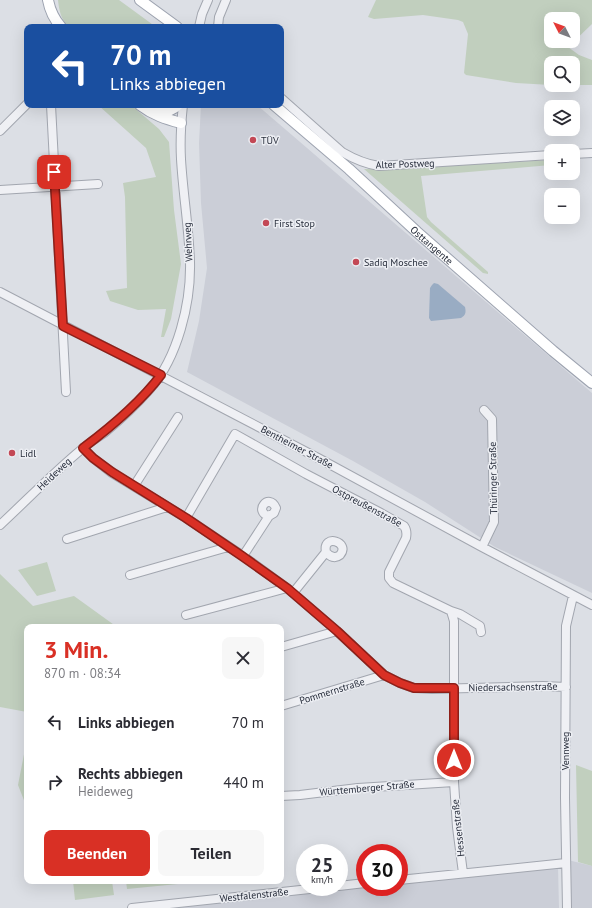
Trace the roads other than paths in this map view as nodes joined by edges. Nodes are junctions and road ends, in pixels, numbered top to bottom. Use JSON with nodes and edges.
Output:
{"nodes":[{"id":1,"x":48,"y":0,"type":"edge"},
{"id":2,"x":140,"y":0,"type":"edge"},
{"id":3,"x":208,"y":0,"type":"edge"},
{"id":4,"x":226,"y":0,"type":"edge"},
{"id":5,"x":58,"y":24,"type":"edge"},
{"id":6,"x":173,"y":24,"type":"edge"},
{"id":7,"x":200,"y":24,"type":"edge"},
{"id":8,"x":218,"y":24,"type":"edge"},
{"id":9,"x":284,"y":101,"type":"edge"},
{"id":10,"x":24,"y":107,"type":"edge"},
{"id":11,"x":50,"y":108,"type":"edge"},
{"id":12,"x":144,"y":108,"type":"edge"},
{"id":13,"x":174,"y":108,"type":"edge"},
{"id":14,"x":183,"y":108,"type":"edge"},
{"id":15,"x":278,"y":108,"type":"edge"},
{"id":16,"x":181,"y":122,"type":"junction"},
{"id":17,"x":0,"y":131,"type":"edge"},
{"id":18,"x":592,"y":153,"type":"edge"},
{"id":19,"x":580,"y":154,"type":"edge"},
{"id":20,"x":544,"y":155,"type":"edge"},
{"id":21,"x":98,"y":184,"type":"dead end"},
{"id":22,"x":55,"y":186,"type":"junction"},
{"id":23,"x":0,"y":190,"type":"edge"},
{"id":24,"x":0,"y":292,"type":"edge"},
{"id":25,"x":63,"y":326,"type":"junction"},
{"id":26,"x":161,"y":375,"type":"junction"},
{"id":27,"x":592,"y":383,"type":"edge"},
{"id":28,"x":66,"y":392,"type":"dead end"},
{"id":29,"x":484,"y":410,"type":"dead end"},
{"id":30,"x":178,"y":417,"type":"dead end"},
{"id":31,"x":83,"y":448,"type":"junction"},
{"id":32,"x":134,"y":486,"type":"junction"},
{"id":33,"x":167,"y":507,"type":"junction"},
{"id":34,"x":269,"y":516,"type":"dead end"},
{"id":35,"x":186,"y":518,"type":"junction"},
{"id":36,"x":0,"y":525,"type":"edge"},
{"id":37,"x":67,"y":539,"type":"dead end"},
{"id":38,"x":228,"y":547,"type":"junction"},
{"id":39,"x":482,"y":547,"type":"junction"},
{"id":40,"x":326,"y":552,"type":"dead end"},
{"id":41,"x":242,"y":556,"type":"junction"},
{"id":42,"x":130,"y":575,"type":"dead end"},
{"id":43,"x":290,"y":591,"type":"junction"},
{"id":44,"x":573,"y":596,"type":"junction"},
{"id":45,"x":592,"y":605,"type":"edge"},
{"id":46,"x":451,"y":611,"type":"junction"},
{"id":47,"x":186,"y":615,"type":"dead end"},
{"id":48,"x":337,"y":631,"type":"junction"},
{"id":49,"x":481,"y":632,"type":"dead end"},
{"id":50,"x":284,"y":646,"type":"edge"},
{"id":51,"x":384,"y":675,"type":"junction"},
{"id":52,"x":566,"y":687,"type":"junction"},
{"id":53,"x":454,"y":688,"type":"junction"},
{"id":54,"x":284,"y":705,"type":"edge"},
{"id":55,"x":454,"y":782,"type":"junction"},
{"id":56,"x":284,"y":796,"type":"edge"},
{"id":57,"x":566,"y":863,"type":"junction"},
{"id":58,"x":463,"y":873,"type":"junction"},
{"id":59,"x":408,"y":879,"type":"edge"},
{"id":60,"x":296,"y":890,"type":"edge"},
{"id":61,"x":132,"y":908,"type":"edge"},
{"id":62,"x":567,"y":908,"type":"edge"}],
"edges":[{"from":1,"to":5,"type":"main road"},
{"from":2,"to":6,"type":"main road"},
{"from":3,"to":7,"type":"street"},
{"from":4,"to":8,"type":"street"},
{"from":9,"to":20,"type":"street","name":"Alter Postweg"},
{"from":10,"to":17,"type":"street"},
{"from":11,"to":22,"type":"street"},
{"from":12,"to":13,"type":"main road"},
{"from":12,"to":16,"type":"main road"},
{"from":14,"to":16,"type":"street","name":"Wehrweg"},
{"from":15,"to":27,"type":"main road","name":"Osttangente"},
{"from":16,"to":26,"type":"street","name":"Wehrweg"},
{"from":18,"to":19,"type":"street"},
{"from":21,"to":22,"type":"street"},
{"from":22,"to":23,"type":"street"},
{"from":22,"to":25,"type":"street"},
{"from":24,"to":25,"type":"street","name":"Bentheimer Straße"},
{"from":25,"to":26,"type":"street","name":"Bentheimer Straße"},
{"from":25,"to":28,"type":"street"},
{"from":26,"to":31,"type":"street","name":"Heideweg"},
{"from":26,"to":39,"type":"street","name":"Bentheimer Straße"},
{"from":29,"to":39,"type":"street","name":"Thüringer Straße"},
{"from":30,"to":32,"type":"street"},
{"from":31,"to":32,"type":"street","name":"Niedersachsenstraße"},
{"from":31,"to":36,"type":"street","name":"Heideweg"},
{"from":32,"to":33,"type":"street","name":"Niedersachsenstraße"},
{"from":33,"to":35,"type":"street","name":"Niedersachsenstraße"},
{"from":33,"to":37,"type":"street"},
{"from":34,"to":41,"type":"street"},
{"from":35,"to":38,"type":"street","name":"Niedersachsenstraße"},
{"from":35,"to":46,"type":"street","name":"Ostpreußenstraße"},
{"from":38,"to":41,"type":"street","name":"Niedersachsenstraße"},
{"from":38,"to":42,"type":"street"},
{"from":39,"to":44,"type":"street","name":"Bentheimer Straße"},
{"from":40,"to":43,"type":"street"},
{"from":41,"to":43,"type":"street","name":"Niedersachsenstraße"},
{"from":43,"to":47,"type":"street"},
{"from":43,"to":48,"type":"street","name":"Niedersachsenstraße"},
{"from":44,"to":45,"type":"street","name":"Bentheimer Straße"},
{"from":44,"to":52,"type":"street","name":"Vennweg"},
{"from":46,"to":49,"type":"street"},
{"from":46,"to":53,"type":"street"},
{"from":48,"to":50,"type":"street"},
{"from":48,"to":51,"type":"street","name":"Niedersachsenstraße"},
{"from":51,"to":53,"type":"street","name":"Niedersachsenstraße"},
{"from":51,"to":54,"type":"street","name":"Pommernstraße"},
{"from":52,"to":53,"type":"street","name":"Niedersachsenstraße"},
{"from":52,"to":57,"type":"street","name":"Vennweg"},
{"from":53,"to":55,"type":"street","name":"Hessenstraße"},
{"from":55,"to":56,"type":"street","name":"Württemberger Straße"},
{"from":55,"to":58,"type":"street","name":"Hessenstraße"},
{"from":57,"to":58,"type":"street"},
{"from":57,"to":62,"type":"street","name":"Vennweg"},
{"from":58,"to":59,"type":"street"},
{"from":60,"to":61,"type":"street","name":"Westfalenstraße"}]}
